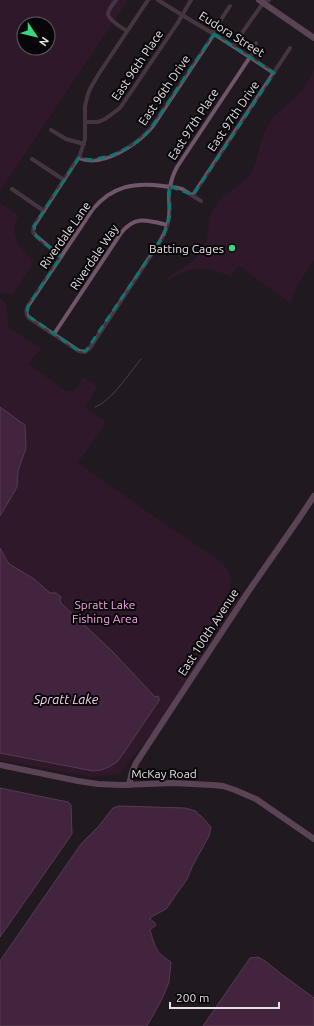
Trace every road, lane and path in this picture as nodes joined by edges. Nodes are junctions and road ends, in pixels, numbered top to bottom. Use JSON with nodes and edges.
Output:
{"nodes":[{"id":1,"x":116,"y":0,"type":"edge"},
{"id":2,"x":148,"y":0,"type":"edge"},
{"id":3,"x":158,"y":0,"type":"edge"},
{"id":4,"x":192,"y":0,"type":"edge"},
{"id":5,"x":269,"y":0,"type":"edge"},
{"id":6,"x":261,"y":1,"type":"edge"},
{"id":7,"x":230,"y":6,"type":"dead end"},
{"id":8,"x":182,"y":15,"type":"junction"},
{"id":9,"x":127,"y":31,"type":"junction"},
{"id":10,"x":213,"y":34,"type":"junction"},
{"id":11,"x":314,"y":38,"type":"edge"},
{"id":12,"x":256,"y":43,"type":"dead end"},
{"id":13,"x":233,"y":46,"type":"junction"},
{"id":14,"x":290,"y":48,"type":"dead end"},
{"id":15,"x":250,"y":57,"type":"junction"},
{"id":16,"x":274,"y":73,"type":"junction"},
{"id":17,"x":85,"y":122,"type":"junction"},
{"id":18,"x":51,"y":130,"type":"dead end"},
{"id":19,"x":84,"y":144,"type":"junction"},
{"id":20,"x":79,"y":158,"type":"junction"},
{"id":21,"x":32,"y":159,"type":"dead end"},
{"id":22,"x":64,"y":180,"type":"junction"},
{"id":23,"x":170,"y":187,"type":"junction"},
{"id":24,"x":12,"y":189,"type":"dead end"},
{"id":25,"x":193,"y":195,"type":"junction"},
{"id":26,"x":202,"y":201,"type":"dead end"},
{"id":27,"x":44,"y":211,"type":"junction"},
{"id":28,"x":168,"y":225,"type":"junction"},
{"id":29,"x":61,"y":257,"type":"junction"},
{"id":30,"x":54,"y":334,"type":"junction"},
{"id":31,"x":314,"y":496,"type":"edge"},
{"id":32,"x":0,"y":765,"type":"edge"},
{"id":33,"x":129,"y":785,"type":"junction"},
{"id":34,"x":314,"y":839,"type":"edge"}],
"edges":[{"from":1,"to":9,"type":"street"},
{"from":2,"to":9,"type":"street"},
{"from":3,"to":8,"type":"street","name":"Eudora Street"},
{"from":4,"to":8,"type":"street","name":"East 96th Place"},
{"from":5,"to":6,"type":"street"},
{"from":6,"to":11,"type":"street"},
{"from":6,"to":13,"type":"street"},
{"from":7,"to":10,"type":"street","name":"East 96th Drive"},
{"from":8,"to":10,"type":"street","name":"Eudora Street"},
{"from":8,"to":17,"type":"street","name":"East 96th Place"},
{"from":9,"to":17,"type":"street"},
{"from":10,"to":13,"type":"street","name":"Eudora Street"},
{"from":10,"to":20,"type":"street","name":"East 96th Drive"},
{"from":12,"to":15,"type":"street","name":"East 97th Place"},
{"from":13,"to":15,"type":"street","name":"Eudora Street"},
{"from":14,"to":16,"type":"street","name":"East 97th Drive"},
{"from":15,"to":16,"type":"street","name":"Eudora Street"},
{"from":15,"to":23,"type":"street","name":"East 97th Place"},
{"from":16,"to":25,"type":"street","name":"East 97th Drive"},
{"from":17,"to":19,"type":"street"},
{"from":18,"to":19,"type":"street"},
{"from":19,"to":20,"type":"street"},
{"from":20,"to":22,"type":"street"},
{"from":21,"to":22,"type":"street"},
{"from":22,"to":27,"type":"street"},
{"from":23,"to":25,"type":"street","name":"Riverdale Lane"},
{"from":23,"to":28,"type":"street","name":"East 97th Place"},
{"from":23,"to":29,"type":"street","name":"Riverdale Lane"},
{"from":24,"to":27,"type":"street"},
{"from":25,"to":26,"type":"street","name":"Riverdale Lane"},
{"from":27,"to":29,"type":"street"},
{"from":28,"to":30,"type":"street","name":"Riverdale Way"},
{"from":28,"to":30,"type":"street","name":"East 97th Place"},
{"from":29,"to":30,"type":"street","name":"Riverdale Lane"},
{"from":31,"to":33,"type":"street","name":"East 100th Avenue"},
{"from":32,"to":33,"type":"street","name":"McKay Road"},
{"from":33,"to":34,"type":"street","name":"McKay Road"}]}
